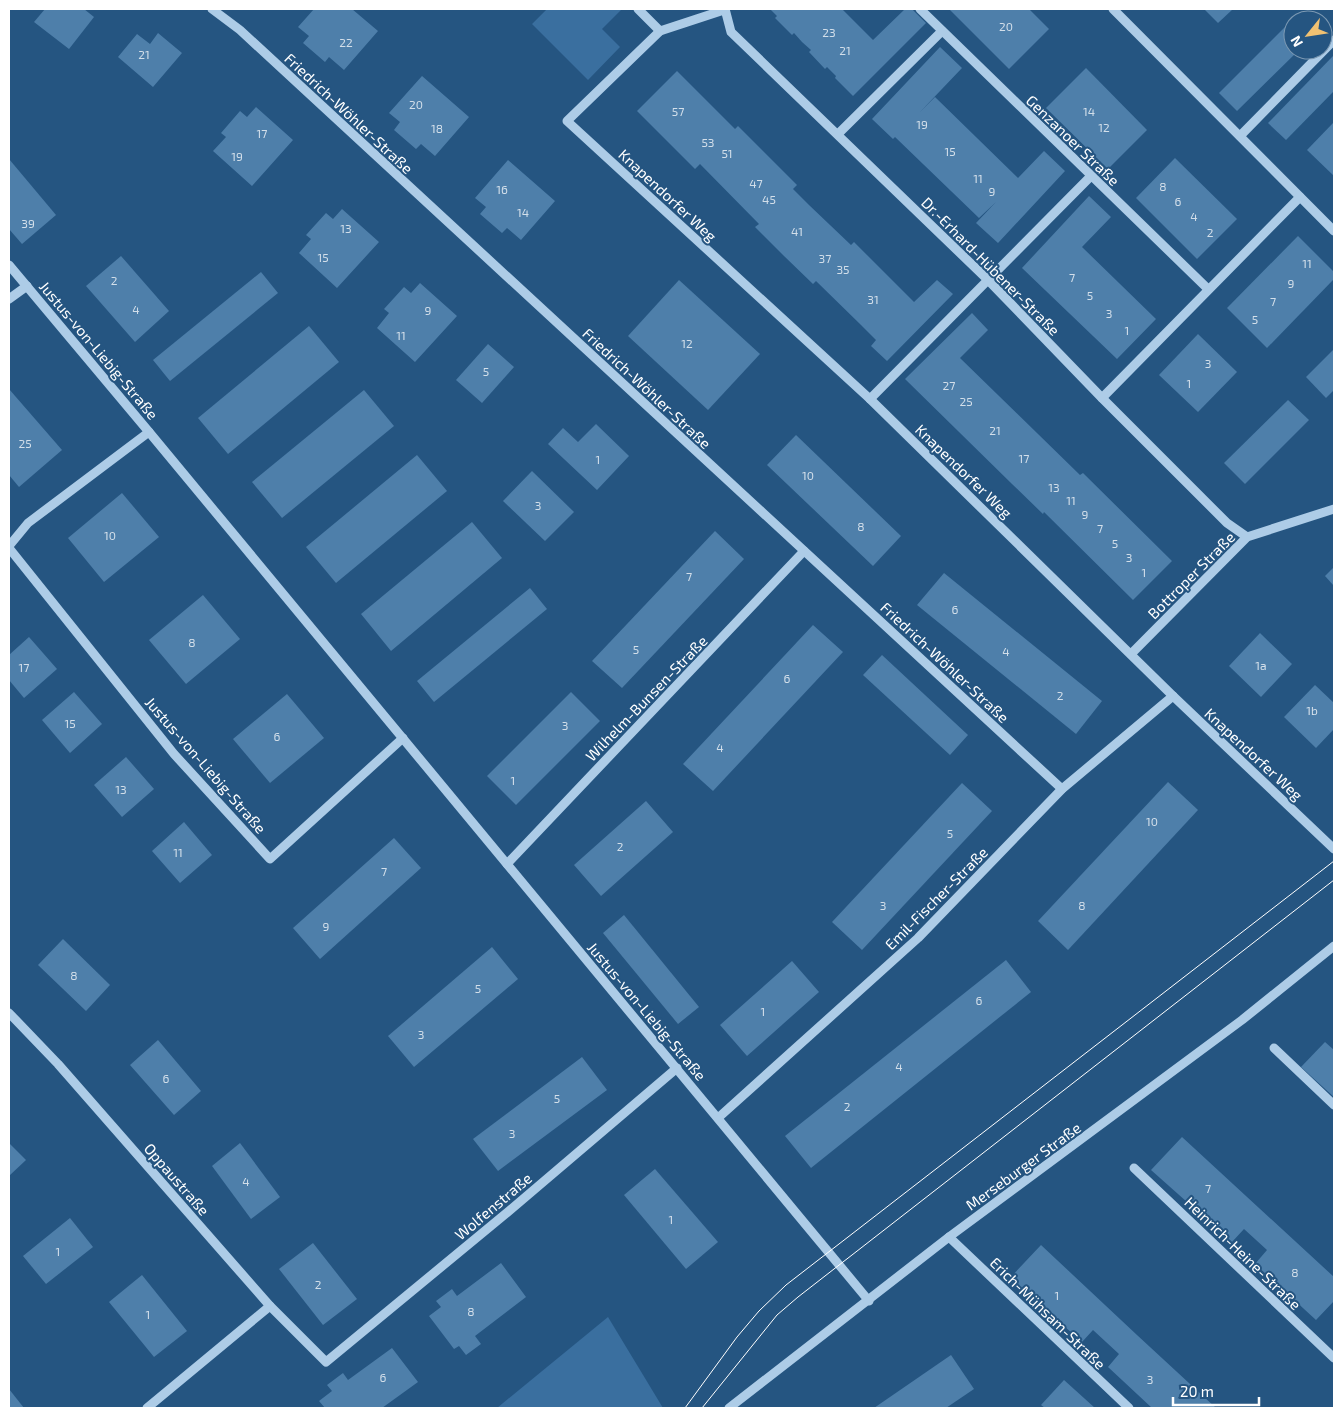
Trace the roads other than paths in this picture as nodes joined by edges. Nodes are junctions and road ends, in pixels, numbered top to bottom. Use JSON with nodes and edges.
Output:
{"nodes":[{"id":1,"x":212,"y":9,"type":"edge"},
{"id":2,"x":638,"y":9,"type":"edge"},
{"id":3,"x":725,"y":9,"type":"edge"},
{"id":4,"x":920,"y":9,"type":"edge"},
{"id":5,"x":1115,"y":10,"type":"edge"},
{"id":6,"x":660,"y":31,"type":"junction"},
{"id":7,"x":942,"y":31,"type":"junction"},
{"id":8,"x":1334,"y":40,"type":"edge"},
{"id":9,"x":838,"y":134,"type":"junction"},
{"id":10,"x":1240,"y":136,"type":"junction"},
{"id":11,"x":1091,"y":176,"type":"junction"},
{"id":12,"x":1300,"y":197,"type":"junction"},
{"id":13,"x":1334,"y":230,"type":"edge"},
{"id":14,"x":9,"y":265,"type":"edge"},
{"id":15,"x":988,"y":281,"type":"junction"},
{"id":16,"x":27,"y":286,"type":"junction"},
{"id":17,"x":1208,"y":289,"type":"junction"},
{"id":18,"x":9,"y":299,"type":"edge"},
{"id":19,"x":1102,"y":398,"type":"junction"},
{"id":20,"x":870,"y":399,"type":"junction"},
{"id":21,"x":149,"y":432,"type":"junction"},
{"id":22,"x":1334,"y":509,"type":"edge"},
{"id":23,"x":1247,"y":537,"type":"junction"},
{"id":24,"x":9,"y":547,"type":"edge"},
{"id":25,"x":804,"y":551,"type":"junction"},
{"id":26,"x":1131,"y":654,"type":"junction"},
{"id":27,"x":1173,"y":696,"type":"junction"},
{"id":28,"x":403,"y":738,"type":"junction"},
{"id":29,"x":1062,"y":789,"type":"junction"},
{"id":30,"x":1334,"y":849,"type":"edge"},
{"id":31,"x":507,"y":864,"type":"junction"},
{"id":32,"x":1334,"y":946,"type":"edge"},
{"id":33,"x":9,"y":1013,"type":"edge"},
{"id":34,"x":1274,"y":1048,"type":"dead end"},
{"id":35,"x":677,"y":1068,"type":"junction"},
{"id":36,"x":1334,"y":1105,"type":"edge"},
{"id":37,"x":718,"y":1118,"type":"junction"},
{"id":38,"x":1134,"y":1168,"type":"dead end"},
{"id":39,"x":949,"y":1237,"type":"junction"},
{"id":40,"x":869,"y":1301,"type":"junction"},
{"id":41,"x":270,"y":1306,"type":"junction"},
{"id":42,"x":1334,"y":1358,"type":"edge"},
{"id":43,"x":326,"y":1362,"type":"joint"},
{"id":44,"x":147,"y":1408,"type":"edge"},
{"id":45,"x":729,"y":1408,"type":"edge"},
{"id":46,"x":1129,"y":1408,"type":"edge"}],
"edges":[{"from":1,"to":25,"type":"street","name":"Friedrich-Wöhler-Straße"},
{"from":2,"to":6,"type":"street"},
{"from":3,"to":6,"type":"street"},
{"from":3,"to":9,"type":"street","name":"Dr.-Erhard-Hübener-Straße"},
{"from":4,"to":7,"type":"street","name":"Genzanoer Straße"},
{"from":5,"to":10,"type":"street"},
{"from":6,"to":20,"type":"street","name":"Knapendorfer Weg"},
{"from":7,"to":9,"type":"street"},
{"from":7,"to":11,"type":"street","name":"Genzanoer Straße"},
{"from":8,"to":10,"type":"street"},
{"from":9,"to":15,"type":"street","name":"Dr.-Erhard-Hübener-Straße"},
{"from":10,"to":12,"type":"street"},
{"from":11,"to":15,"type":"street"},
{"from":11,"to":17,"type":"street","name":"Genzanoer Straße"},
{"from":12,"to":13,"type":"street"},
{"from":12,"to":17,"type":"street"},
{"from":14,"to":16,"type":"street","name":"Justus-von-Liebig-Straße"},
{"from":15,"to":19,"type":"street","name":"Dr.-Erhard-Hübener-Straße"},
{"from":15,"to":20,"type":"street"},
{"from":16,"to":18,"type":"street","name":"Justus-von-Liebig-Straße"},
{"from":16,"to":21,"type":"street","name":"Justus-von-Liebig-Straße"},
{"from":17,"to":19,"type":"street"},
{"from":19,"to":23,"type":"street","name":"Dr.-Erhard-Hübener-Straße"},
{"from":20,"to":26,"type":"street","name":"Knapendorfer Weg"},
{"from":21,"to":24,"type":"street","name":"Justus-von-Liebig-Straße"},
{"from":21,"to":28,"type":"street","name":"Justus-von-Liebig-Straße"},
{"from":22,"to":23,"type":"street","name":"Bottroper Straße"},
{"from":23,"to":26,"type":"street","name":"Bottroper Straße"},
{"from":24,"to":28,"type":"street","name":"Justus-von-Liebig-Straße"},
{"from":25,"to":29,"type":"street","name":"Friedrich-Wöhler-Straße"},
{"from":25,"to":31,"type":"street","name":"Wilhelm-Bunsen-Straße"},
{"from":26,"to":27,"type":"street","name":"Knapendorfer Weg"},
{"from":27,"to":29,"type":"street","name":"Emil-Fischer-Straße"},
{"from":27,"to":30,"type":"street","name":"Knapendorfer Weg"},
{"from":28,"to":31,"type":"street","name":"Justus-von-Liebig-Straße"},
{"from":29,"to":37,"type":"street","name":"Emil-Fischer-Straße"},
{"from":31,"to":35,"type":"street","name":"Justus-von-Liebig-Straße"},
{"from":32,"to":39,"type":"street","name":"Merseburger Straße"},
{"from":33,"to":41,"type":"street","name":"Oppaustraße"},
{"from":34,"to":36,"type":"street"},
{"from":35,"to":37,"type":"street","name":"Justus-von-Liebig-Straße"},
{"from":35,"to":43,"type":"street","name":"Wolfenstraße"},
{"from":37,"to":40,"type":"street","name":"Justus-von-Liebig-Straße"},
{"from":38,"to":42,"type":"street","name":"Heinrich-Heine-Straße"},
{"from":39,"to":40,"type":"street","name":"Merseburger Straße"},
{"from":39,"to":46,"type":"street","name":"Erich-Mühsam-Straße"},
{"from":40,"to":45,"type":"street","name":"Merseburger Straße"},
{"from":41,"to":43,"type":"street","name":"Oppaustraße"},
{"from":41,"to":44,"type":"street"}]}
